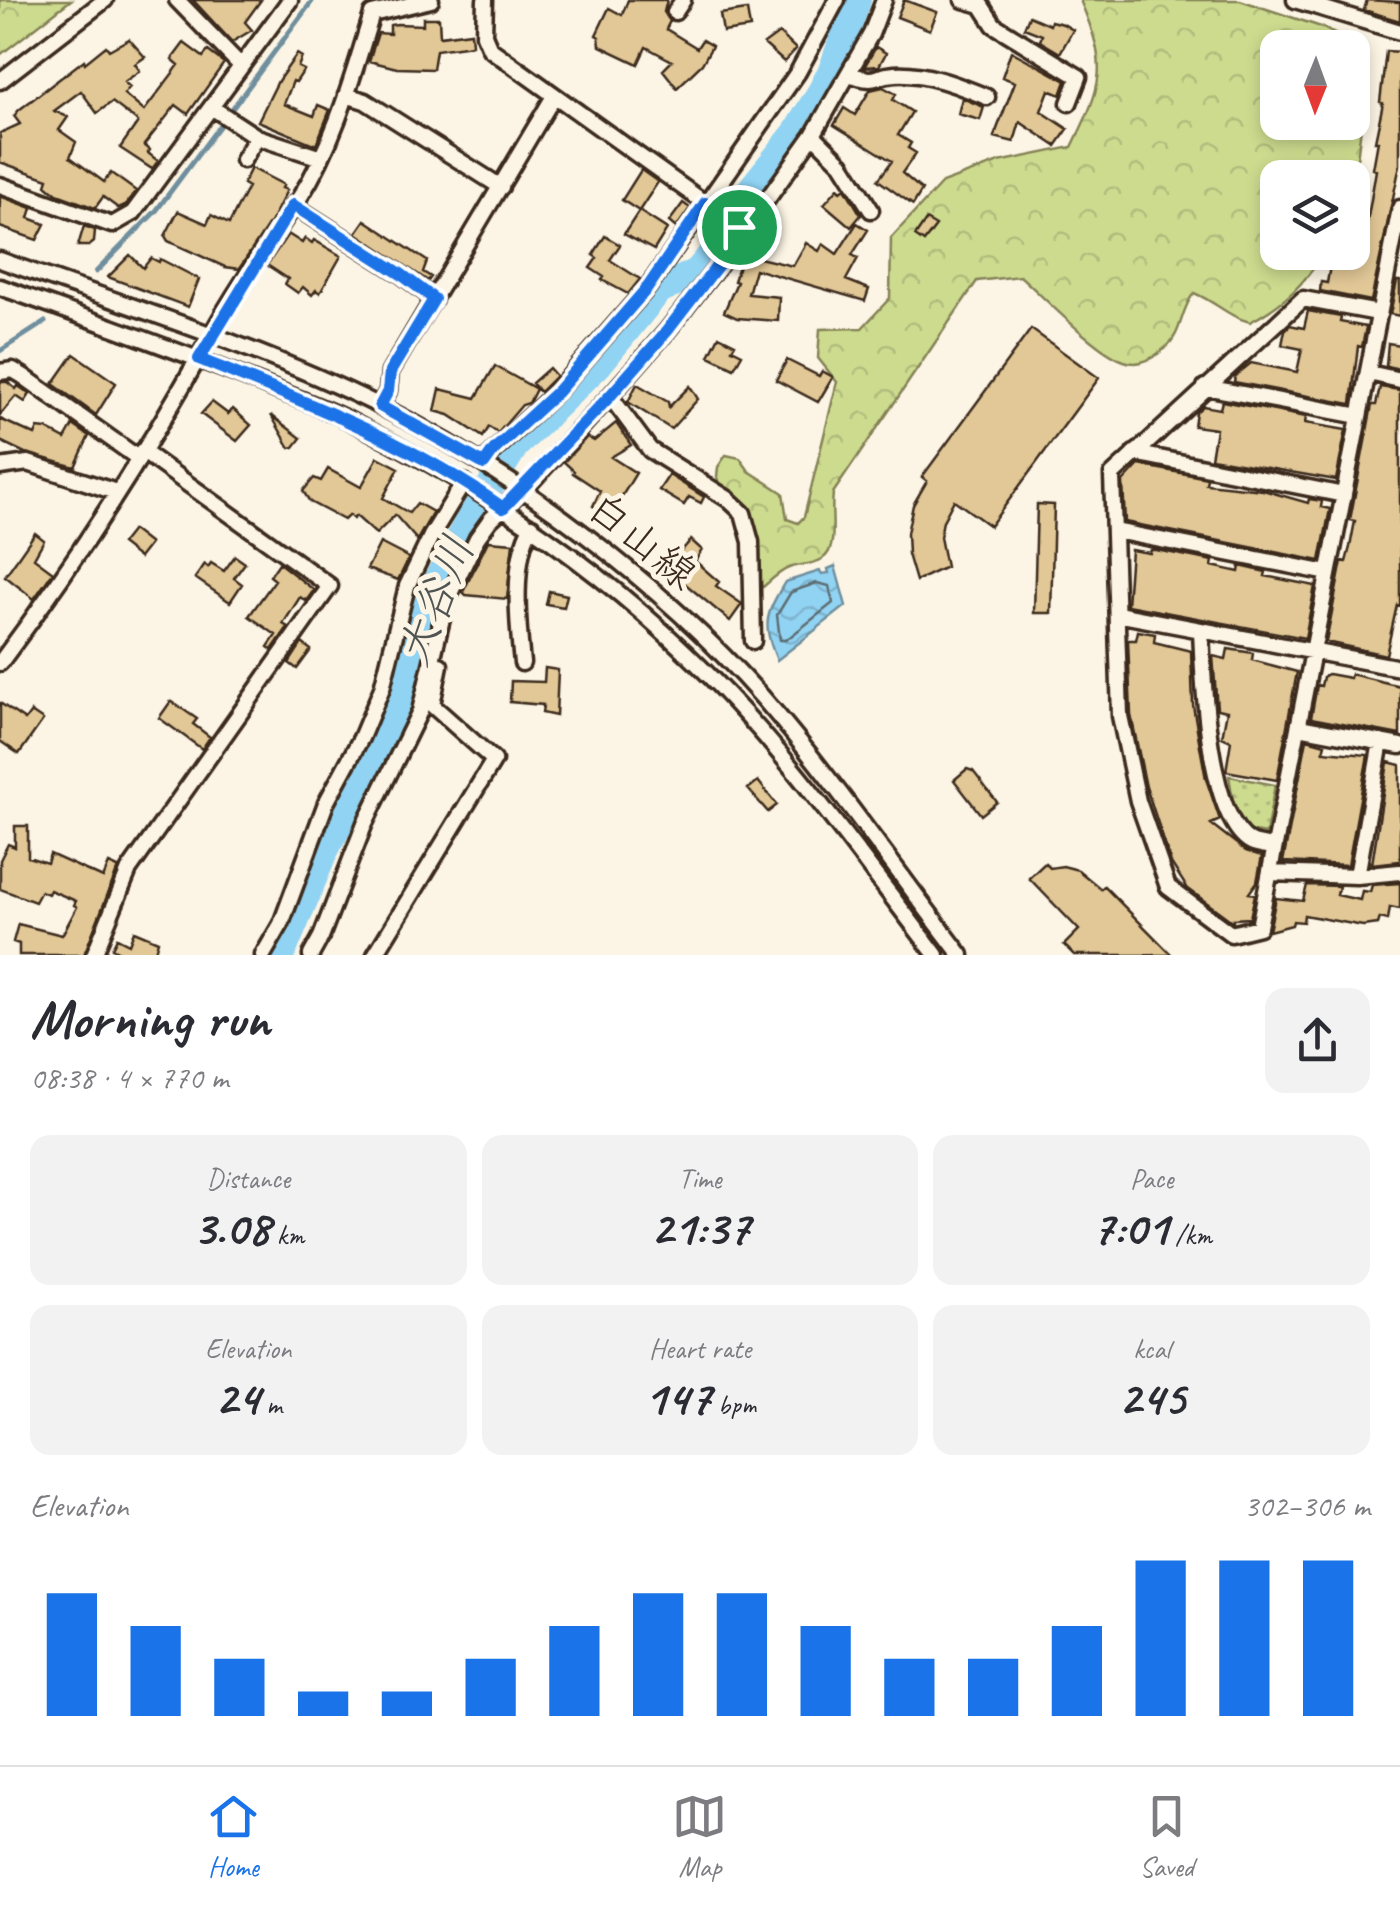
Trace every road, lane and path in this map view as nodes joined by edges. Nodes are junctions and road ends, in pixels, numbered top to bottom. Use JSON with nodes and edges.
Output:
{"nodes":[{"id":1,"x":105,"y":0,"type":"edge"},
{"id":2,"x":177,"y":0,"type":"edge"},
{"id":3,"x":290,"y":0,"type":"edge"},
{"id":4,"x":431,"y":0,"type":"edge"},
{"id":5,"x":485,"y":0,"type":"edge"},
{"id":6,"x":837,"y":0,"type":"edge"},
{"id":7,"x":884,"y":0,"type":"edge"},
{"id":8,"x":963,"y":0,"type":"edge"},
{"id":9,"x":1295,"y":0,"type":"edge"},
{"id":10,"x":374,"y":7,"type":"edge"},
{"id":11,"x":1400,"y":32,"type":"edge"},
{"id":12,"x":240,"y":66,"type":"junction"},
{"id":13,"x":850,"y":74,"type":"junction"},
{"id":14,"x":0,"y":81,"type":"edge"},
{"id":15,"x":346,"y":95,"type":"junction"},
{"id":16,"x":554,"y":96,"type":"junction"},
{"id":17,"x":987,"y":97,"type":"dead end"},
{"id":18,"x":1069,"y":102,"type":"dead end"},
{"id":19,"x":221,"y":114,"type":"junction"},
{"id":20,"x":813,"y":136,"type":"junction"},
{"id":21,"x":257,"y":137,"type":"junction"},
{"id":22,"x":321,"y":158,"type":"junction"},
{"id":23,"x":244,"y":160,"type":"dead end"},
{"id":24,"x":0,"y":185,"type":"edge"},
{"id":25,"x":501,"y":187,"type":"junction"},
{"id":26,"x":293,"y":205,"type":"junction"},
{"id":27,"x":708,"y":205,"type":"junction"},
{"id":28,"x":1400,"y":208,"type":"edge"},
{"id":29,"x":871,"y":210,"type":"dead end"},
{"id":30,"x":742,"y":229,"type":"junction"},
{"id":31,"x":0,"y":260,"type":"edge"},
{"id":32,"x":0,"y":286,"type":"edge"},
{"id":33,"x":434,"y":299,"type":"junction"},
{"id":34,"x":1378,"y":313,"type":"junction"},
{"id":35,"x":211,"y":336,"type":"junction"},
{"id":36,"x":199,"y":359,"type":"junction"},
{"id":37,"x":0,"y":372,"type":"edge"},
{"id":38,"x":1369,"y":374,"type":"junction"},
{"id":39,"x":1400,"y":380,"type":"edge"},
{"id":40,"x":1205,"y":387,"type":"junction"},
{"id":41,"x":610,"y":396,"type":"junction"},
{"id":42,"x":380,"y":406,"type":"junction"},
{"id":43,"x":1359,"y":416,"type":"junction"},
{"id":44,"x":1134,"y":453,"type":"junction"},
{"id":45,"x":140,"y":454,"type":"junction"},
{"id":46,"x":486,"y":466,"type":"junction"},
{"id":47,"x":0,"y":467,"type":"edge"},
{"id":48,"x":468,"y":484,"type":"junction"},
{"id":49,"x":520,"y":488,"type":"junction"},
{"id":50,"x":116,"y":492,"type":"junction"},
{"id":51,"x":1344,"y":495,"type":"junction"},
{"id":52,"x":501,"y":506,"type":"junction"},
{"id":53,"x":532,"y":526,"type":"junction"},
{"id":54,"x":1115,"y":531,"type":"junction"},
{"id":55,"x":1328,"y":573,"type":"junction"},
{"id":56,"x":1117,"y":614,"type":"junction"},
{"id":57,"x":1201,"y":630,"type":"junction"},
{"id":58,"x":438,"y":634,"type":"junction"},
{"id":59,"x":753,"y":640,"type":"dead end"},
{"id":60,"x":1314,"y":651,"type":"junction"},
{"id":61,"x":0,"y":662,"type":"edge"},
{"id":62,"x":522,"y":663,"type":"dead end"},
{"id":63,"x":1400,"y":666,"type":"edge"},
{"id":64,"x":1298,"y":727,"type":"junction"},
{"id":65,"x":1381,"y":742,"type":"junction"},
{"id":66,"x":1400,"y":746,"type":"edge"},
{"id":67,"x":1274,"y":847,"type":"junction"},
{"id":68,"x":1400,"y":872,"type":"edge"},
{"id":69,"x":1270,"y":873,"type":"junction"},
{"id":70,"x":1357,"y":876,"type":"junction"},
{"id":71,"x":94,"y":955,"type":"edge"},
{"id":72,"x":263,"y":955,"type":"edge"},
{"id":73,"x":310,"y":955,"type":"edge"},
{"id":74,"x":375,"y":955,"type":"edge"},
{"id":75,"x":936,"y":955,"type":"edge"},
{"id":76,"x":961,"y":955,"type":"edge"}],
"edges":[{"from":1,"to":14,"type":"street"},
{"from":2,"to":12,"type":"street"},
{"from":3,"to":12,"type":"street"},
{"from":4,"to":10,"type":"street"},
{"from":5,"to":16,"type":"street"},
{"from":6,"to":27,"type":"street"},
{"from":7,"to":13,"type":"street"},
{"from":8,"to":18,"type":"street"},
{"from":9,"to":11,"type":"street"},
{"from":10,"to":15,"type":"street"},
{"from":12,"to":19,"type":"street"},
{"from":13,"to":17,"type":"street"},
{"from":13,"to":20,"type":"street"},
{"from":15,"to":22,"type":"street"},
{"from":15,"to":25,"type":"street"},
{"from":16,"to":25,"type":"street"},
{"from":16,"to":27,"type":"street"},
{"from":19,"to":21,"type":"street"},
{"from":19,"to":24,"type":"street"},
{"from":20,"to":29,"type":"street"},
{"from":20,"to":30,"type":"street"},
{"from":21,"to":22,"type":"street"},
{"from":21,"to":23,"type":"street"},
{"from":22,"to":26,"type":"street"},
{"from":25,"to":33,"type":"street"},
{"from":26,"to":33,"type":"street"},
{"from":26,"to":35,"type":"street"},
{"from":27,"to":30,"type":"street"},
{"from":27,"to":46,"type":"street"},
{"from":28,"to":34,"type":"street"},
{"from":30,"to":41,"type":"street"},
{"from":31,"to":35,"type":"street","name":"白山線"},
{"from":32,"to":36,"type":"street","name":"白山線"},
{"from":33,"to":42,"type":"street"},
{"from":34,"to":38,"type":"street"},
{"from":34,"to":40,"type":"street"},
{"from":35,"to":36,"type":"street"},
{"from":35,"to":42,"type":"street","name":"白山線"},
{"from":36,"to":45,"type":"street"},
{"from":36,"to":48,"type":"street","name":"白山線"},
{"from":37,"to":45,"type":"street"},
{"from":38,"to":39,"type":"street"},
{"from":38,"to":43,"type":"street"},
{"from":40,"to":43,"type":"street"},
{"from":40,"to":44,"type":"street"},
{"from":41,"to":49,"type":"street"},
{"from":41,"to":59,"type":"street"},
{"from":42,"to":46,"type":"street","name":"白山線"},
{"from":43,"to":51,"type":"street"},
{"from":44,"to":51,"type":"street"},
{"from":44,"to":54,"type":"street"},
{"from":45,"to":50,"type":"street"},
{"from":45,"to":71,"type":"street"},
{"from":46,"to":49,"type":"street","name":"白山線"},
{"from":47,"to":50,"type":"street"},
{"from":48,"to":52,"type":"street","name":"白山線"},
{"from":48,"to":72,"type":"street"},
{"from":49,"to":52,"type":"street"},
{"from":49,"to":76,"type":"street","name":"白山線"},
{"from":50,"to":61,"type":"street"},
{"from":51,"to":55,"type":"street"},
{"from":52,"to":53,"type":"street","name":"白山線"},
{"from":52,"to":58,"type":"street"},
{"from":53,"to":62,"type":"street"},
{"from":53,"to":75,"type":"street","name":"白山線"},
{"from":54,"to":55,"type":"street"},
{"from":54,"to":56,"type":"street"},
{"from":55,"to":60,"type":"street"},
{"from":56,"to":57,"type":"street"},
{"from":56,"to":69,"type":"street"},
{"from":57,"to":60,"type":"street"},
{"from":57,"to":67,"type":"street"},
{"from":58,"to":73,"type":"street"},
{"from":58,"to":74,"type":"street"},
{"from":60,"to":63,"type":"street"},
{"from":60,"to":64,"type":"street"},
{"from":64,"to":65,"type":"street"},
{"from":64,"to":67,"type":"street"},
{"from":65,"to":66,"type":"street"},
{"from":65,"to":70,"type":"street"},
{"from":67,"to":69,"type":"street"},
{"from":68,"to":70,"type":"street"},
{"from":69,"to":70,"type":"street"}]}
